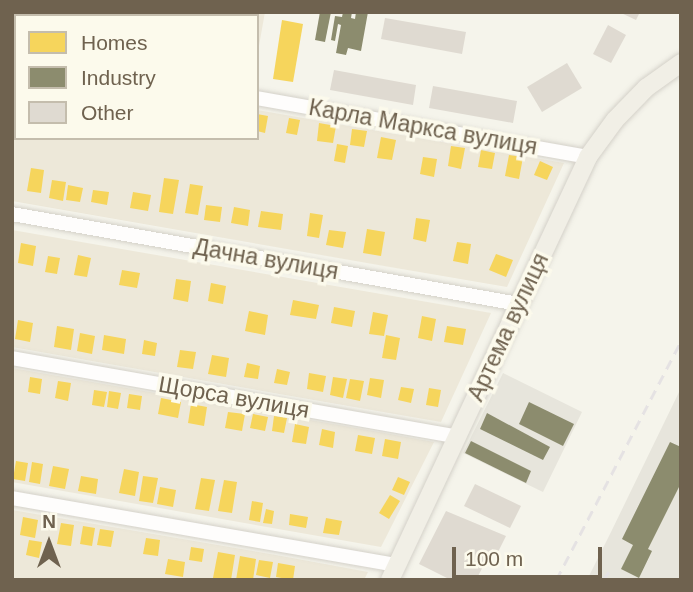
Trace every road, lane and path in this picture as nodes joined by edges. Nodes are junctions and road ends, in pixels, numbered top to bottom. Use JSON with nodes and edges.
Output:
{"nodes":[{"id":1,"x":681,"y":63,"type":"edge"},
{"id":2,"x":681,"y":79,"type":"edge"},
{"id":3,"x":646,"y":88,"type":"junction"},
{"id":4,"x":259,"y":98,"type":"edge"},
{"id":5,"x":588,"y":156,"type":"junction"},
{"id":6,"x":12,"y":214,"type":"edge"},
{"id":7,"x":519,"y":304,"type":"junction"},
{"id":8,"x":12,"y":358,"type":"edge"},
{"id":9,"x":456,"y":436,"type":"junction"},
{"id":10,"x":12,"y":498,"type":"edge"},
{"id":11,"x":393,"y":573,"type":"edge"}],
"edges":[{"from":1,"to":3,"type":"main road","name":"Артема вулиця"},
{"from":2,"to":3,"type":"main road"},
{"from":3,"to":5,"type":"main road","name":"Артема вулиця"},
{"from":4,"to":5,"type":"street","name":"Карла Маркса вулиця"},
{"from":5,"to":7,"type":"main road","name":"Артема вулиця"},
{"from":6,"to":7,"type":"street","name":"Дачна вулиця"},
{"from":7,"to":9,"type":"main road","name":"Артема вулиця"},
{"from":8,"to":9,"type":"street","name":"Щорса вулиця"},
{"from":9,"to":11,"type":"main road","name":"Артема вулиця"},
{"from":10,"to":11,"type":"street"}]}
